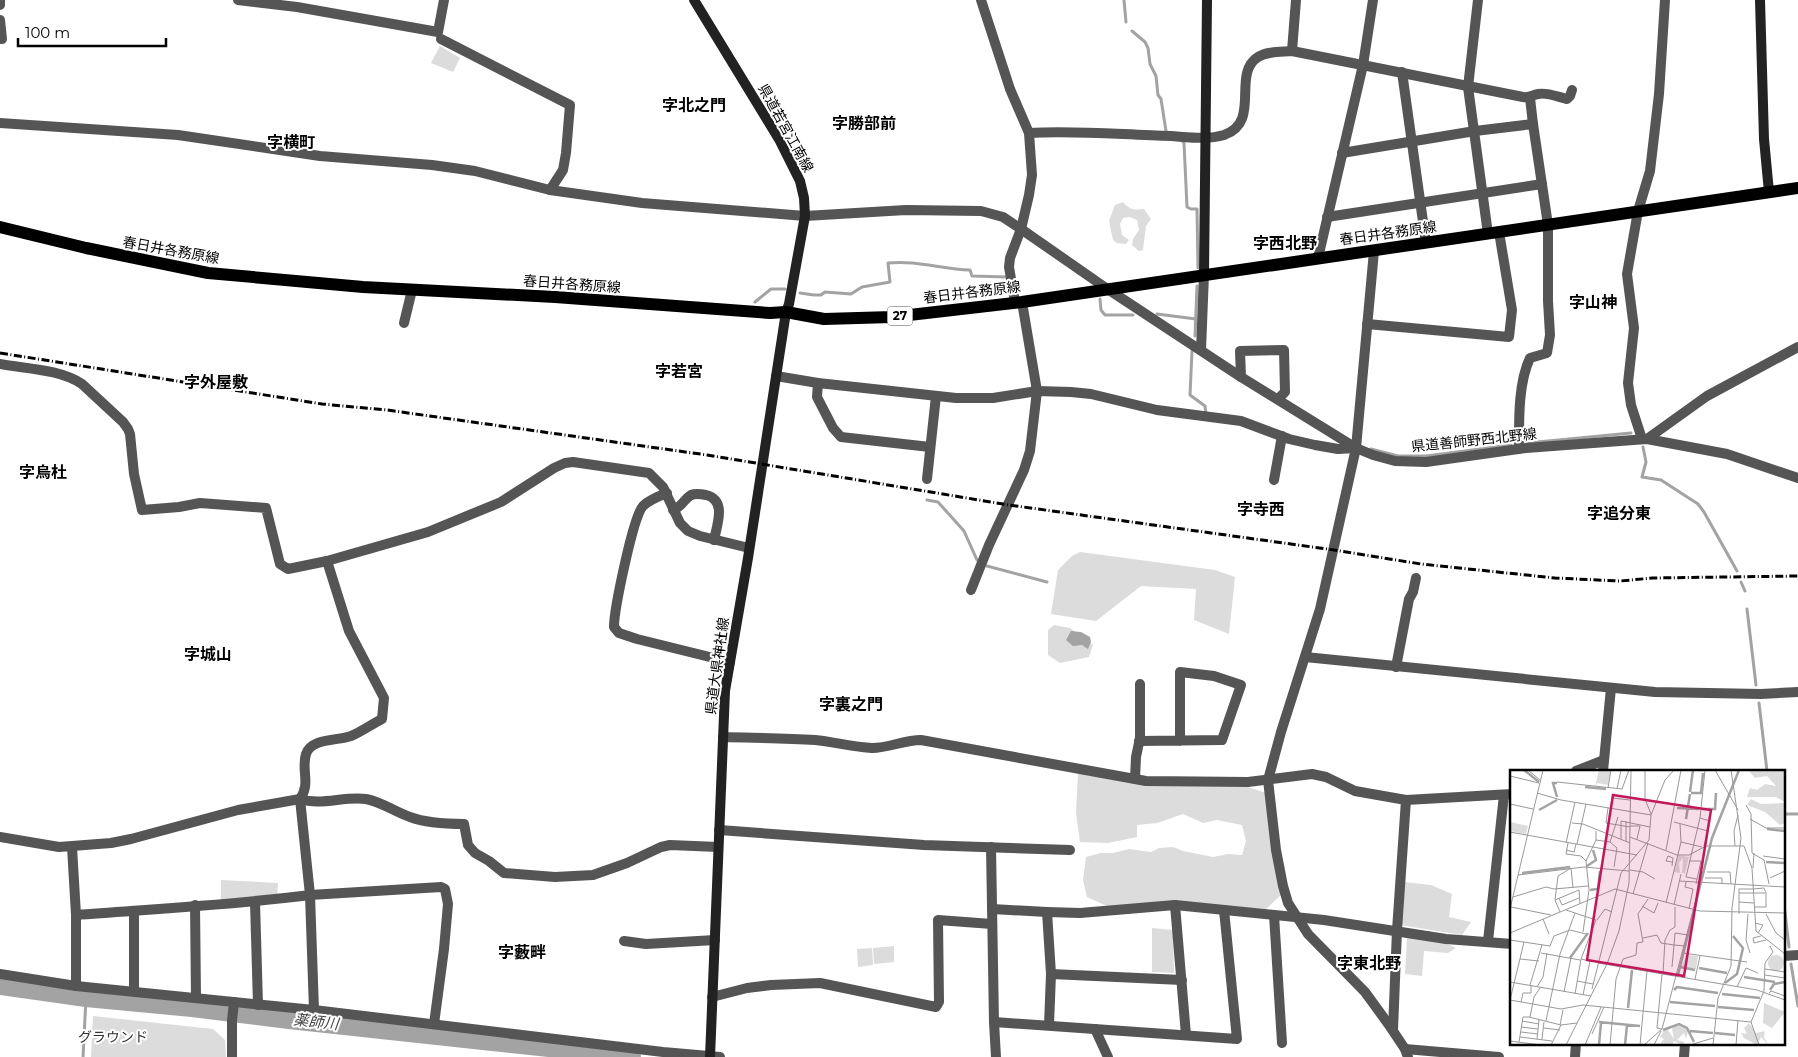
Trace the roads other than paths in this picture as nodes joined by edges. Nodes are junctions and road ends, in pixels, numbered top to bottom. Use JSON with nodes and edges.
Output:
{"nodes":[{"id":1,"x":0,"y":0,"type":"edge"},
{"id":2,"x":238,"y":0,"type":"edge"},
{"id":3,"x":444,"y":0,"type":"edge"},
{"id":4,"x":694,"y":0,"type":"edge"},
{"id":5,"x":981,"y":0,"type":"edge"},
{"id":6,"x":1207,"y":0,"type":"edge"},
{"id":7,"x":1296,"y":0,"type":"edge"},
{"id":8,"x":1373,"y":0,"type":"edge"},
{"id":9,"x":1478,"y":0,"type":"edge"},
{"id":10,"x":1664,"y":0,"type":"edge"},
{"id":11,"x":1760,"y":0,"type":"edge"},
{"id":12,"x":0,"y":5,"type":"edge"},
{"id":13,"x":0,"y":20,"type":"edge"},
{"id":14,"x":0,"y":39,"type":"edge"},
{"id":15,"x":441,"y":39,"type":"dead end"},
{"id":16,"x":1292,"y":52,"type":"junction"},
{"id":17,"x":1363,"y":65,"type":"junction"},
{"id":18,"x":1402,"y":72,"type":"junction"},
{"id":19,"x":1468,"y":87,"type":"junction"},
{"id":20,"x":1572,"y":90,"type":"dead end"},
{"id":21,"x":1530,"y":98,"type":"junction"},
{"id":22,"x":0,"y":123,"type":"edge"},
{"id":23,"x":1533,"y":124,"type":"junction"},
{"id":24,"x":1475,"y":131,"type":"junction"},
{"id":25,"x":1029,"y":133,"type":"junction"},
{"id":26,"x":1205,"y":137,"type":"junction"},
{"id":27,"x":1412,"y":142,"type":"junction"},
{"id":28,"x":1342,"y":153,"type":"junction"},
{"id":29,"x":1542,"y":184,"type":"junction"},
{"id":30,"x":1798,"y":188,"type":"edge"},
{"id":31,"x":550,"y":190,"type":"junction"},
{"id":32,"x":1769,"y":192,"type":"junction"},
{"id":33,"x":1483,"y":194,"type":"junction"},
{"id":34,"x":1421,"y":203,"type":"junction"},
{"id":35,"x":1638,"y":211,"type":"junction"},
{"id":36,"x":805,"y":216,"type":"junction"},
{"id":37,"x":1327,"y":218,"type":"junction"},
{"id":38,"x":1548,"y":225,"type":"junction"},
{"id":39,"x":0,"y":226,"type":"edge"},
{"id":40,"x":1021,"y":229,"type":"junction"},
{"id":41,"x":1493,"y":233,"type":"junction"},
{"id":42,"x":1426,"y":243,"type":"junction"},
{"id":43,"x":1374,"y":251,"type":"junction"},
{"id":44,"x":1318,"y":258,"type":"junction"},
{"id":45,"x":1204,"y":274,"type":"junction"},
{"id":46,"x":1106,"y":288,"type":"junction"},
{"id":47,"x":412,"y":290,"type":"junction"},
{"id":48,"x":1019,"y":302,"type":"junction"},
{"id":49,"x":786,"y":312,"type":"junction"},
{"id":50,"x":404,"y":323,"type":"dead end"},
{"id":51,"x":1367,"y":324,"type":"junction"},
{"id":52,"x":1798,"y":348,"type":"edge"},
{"id":53,"x":1201,"y":350,"type":"junction"},
{"id":54,"x":0,"y":364,"type":"edge"},
{"id":55,"x":776,"y":376,"type":"junction"},
{"id":56,"x":1241,"y":376,"type":"junction"},
{"id":57,"x":818,"y":383,"type":"junction"},
{"id":58,"x":1037,"y":391,"type":"junction"},
{"id":59,"x":936,"y":396,"type":"junction"},
{"id":60,"x":1278,"y":399,"type":"junction"},
{"id":61,"x":1282,"y":436,"type":"junction"},
{"id":62,"x":1645,"y":439,"type":"junction"},
{"id":63,"x":930,"y":447,"type":"junction"},
{"id":64,"x":1356,"y":448,"type":"junction"},
{"id":65,"x":1519,"y":449,"type":"junction"},
{"id":66,"x":1798,"y":478,"type":"edge"},
{"id":67,"x":927,"y":479,"type":"dead end"},
{"id":68,"x":1274,"y":480,"type":"dead end"},
{"id":69,"x":667,"y":493,"type":"junction"},
{"id":70,"x":673,"y":510,"type":"junction"},
{"id":71,"x":714,"y":540,"type":"junction"},
{"id":72,"x":749,"y":548,"type":"junction"},
{"id":73,"x":327,"y":561,"type":"junction"},
{"id":74,"x":1416,"y":578,"type":"dead end"},
{"id":75,"x":971,"y":590,"type":"dead end"},
{"id":76,"x":1305,"y":657,"type":"junction"},
{"id":77,"x":730,"y":662,"type":"junction"},
{"id":78,"x":1396,"y":667,"type":"junction"},
{"id":79,"x":1140,"y":684,"type":"dead end"},
{"id":80,"x":1611,"y":688,"type":"junction"},
{"id":81,"x":1798,"y":692,"type":"edge"},
{"id":82,"x":723,"y":737,"type":"junction"},
{"id":83,"x":1139,"y":741,"type":"junction"},
{"id":84,"x":1180,"y":741,"type":"junction"},
{"id":85,"x":1604,"y":760,"type":"junction"},
{"id":86,"x":1579,"y":770,"type":"edge"},
{"id":87,"x":1603,"y":770,"type":"edge"},
{"id":88,"x":1135,"y":779,"type":"junction"},
{"id":89,"x":1268,"y":780,"type":"junction"},
{"id":90,"x":1508,"y":794,"type":"edge"},
{"id":91,"x":300,"y":800,"type":"junction"},
{"id":92,"x":1406,"y":800,"type":"junction"},
{"id":93,"x":719,"y":830,"type":"junction"},
{"id":94,"x":0,"y":837,"type":"edge"},
{"id":95,"x":72,"y":847,"type":"junction"},
{"id":96,"x":718,"y":847,"type":"junction"},
{"id":97,"x":991,"y":847,"type":"junction"},
{"id":98,"x":1070,"y":850,"type":"dead end"},
{"id":99,"x":310,"y":895,"type":"junction"},
{"id":100,"x":255,"y":902,"type":"junction"},
{"id":101,"x":195,"y":905,"type":"junction"},
{"id":102,"x":1175,"y":905,"type":"junction"},
{"id":103,"x":992,"y":909,"type":"junction"},
{"id":104,"x":1224,"y":910,"type":"junction"},
{"id":105,"x":134,"y":911,"type":"junction"},
{"id":106,"x":1047,"y":912,"type":"junction"},
{"id":107,"x":76,"y":915,"type":"junction"},
{"id":108,"x":1274,"y":915,"type":"junction"},
{"id":109,"x":1297,"y":918,"type":"junction"},
{"id":110,"x":992,"y":924,"type":"junction"},
{"id":111,"x":1397,"y":930,"type":"junction"},
{"id":112,"x":714,"y":940,"type":"junction"},
{"id":113,"x":624,"y":941,"type":"dead end"},
{"id":114,"x":1488,"y":941,"type":"junction"},
{"id":115,"x":1510,"y":944,"type":"edge"},
{"id":116,"x":0,"y":974,"type":"edge"},
{"id":117,"x":1051,"y":974,"type":"junction"},
{"id":118,"x":1182,"y":980,"type":"junction"},
{"id":119,"x":76,"y":986,"type":"junction"},
{"id":120,"x":134,"y":991,"type":"junction"},
{"id":121,"x":196,"y":997,"type":"junction"},
{"id":122,"x":712,"y":997,"type":"junction"},
{"id":123,"x":234,"y":1005,"type":"junction"},
{"id":124,"x":258,"y":1005,"type":"junction"},
{"id":125,"x":314,"y":1010,"type":"junction"},
{"id":126,"x":994,"y":1022,"type":"junction"},
{"id":127,"x":434,"y":1024,"type":"junction"},
{"id":128,"x":1049,"y":1025,"type":"junction"},
{"id":129,"x":1095,"y":1029,"type":"junction"},
{"id":130,"x":1393,"y":1030,"type":"junction"},
{"id":131,"x":1186,"y":1035,"type":"junction"},
{"id":132,"x":1282,"y":1043,"type":"dead end"},
{"id":133,"x":1576,"y":1044,"type":"edge"},
{"id":134,"x":1685,"y":1044,"type":"edge"},
{"id":135,"x":1406,"y":1053,"type":"edge"},
{"id":136,"x":232,"y":1057,"type":"edge"},
{"id":137,"x":714,"y":1057,"type":"edge"},
{"id":138,"x":996,"y":1057,"type":"edge"},
{"id":139,"x":1108,"y":1057,"type":"edge"},
{"id":140,"x":1499,"y":1057,"type":"edge"},
{"id":141,"x":1575,"y":1057,"type":"edge"},
{"id":142,"x":1684,"y":1057,"type":"edge"}],
"edges":[{"from":1,"to":12,"type":"street"},
{"from":2,"to":3,"type":"street"},
{"from":4,"to":36,"type":"main road","name":"県道若宮江南線"},
{"from":5,"to":25,"type":"street"},
{"from":6,"to":26,"type":"main road"},
{"from":7,"to":16,"type":"street"},
{"from":8,"to":17,"type":"street"},
{"from":9,"to":19,"type":"street"},
{"from":10,"to":35,"type":"street"},
{"from":11,"to":32,"type":"main road"},
{"from":13,"to":14,"type":"street"},
{"from":15,"to":31,"type":"street"},
{"from":16,"to":17,"type":"street"},
{"from":16,"to":26,"type":"street"},
{"from":17,"to":18,"type":"street"},
{"from":17,"to":28,"type":"street"},
{"from":18,"to":19,"type":"street"},
{"from":18,"to":27,"type":"street"},
{"from":19,"to":21,"type":"street"},
{"from":19,"to":24,"type":"street"},
{"from":20,"to":21,"type":"street"},
{"from":21,"to":23,"type":"street"},
{"from":22,"to":31,"type":"street","name":"県道善師野西北野線"},
{"from":23,"to":24,"type":"street"},
{"from":23,"to":29,"type":"street"},
{"from":24,"to":27,"type":"street"},
{"from":24,"to":33,"type":"street"},
{"from":25,"to":26,"type":"street"},
{"from":25,"to":40,"type":"street"},
{"from":26,"to":45,"type":"main road"},
{"from":27,"to":28,"type":"street"},
{"from":27,"to":34,"type":"street"},
{"from":28,"to":37,"type":"street"},
{"from":29,"to":33,"type":"street"},
{"from":29,"to":38,"type":"street"},
{"from":30,"to":32,"type":"main road","name":"春日井各務原線","number":"27"},
{"from":31,"to":36,"type":"street","name":"県道善師野西北野線"},
{"from":32,"to":35,"type":"main road","name":"春日井各務原線","number":"27"},
{"from":33,"to":34,"type":"street"},
{"from":33,"to":41,"type":"street"},
{"from":34,"to":37,"type":"street"},
{"from":34,"to":42,"type":"street"},
{"from":35,"to":38,"type":"main road","name":"春日井各務原線","number":"27"},
{"from":35,"to":62,"type":"street"},
{"from":36,"to":40,"type":"street","name":"県道善師野西北野線"},
{"from":36,"to":49,"type":"main road","name":"県道若宮江南線"},
{"from":37,"to":44,"type":"street"},
{"from":38,"to":41,"type":"main road","name":"春日井各務原線","number":"27"},
{"from":38,"to":65,"type":"street"},
{"from":39,"to":47,"type":"main road","name":"春日井各務原線","number":"27"},
{"from":40,"to":46,"type":"street","name":"県道善師野西北野線"},
{"from":40,"to":48,"type":"street"},
{"from":41,"to":42,"type":"main road","name":"春日井各務原線","number":"27"},
{"from":41,"to":51,"type":"street"},
{"from":42,"to":43,"type":"main road","name":"春日井各務原線","number":"27"},
{"from":43,"to":44,"type":"main road","name":"春日井各務原線","number":"27"},
{"from":43,"to":51,"type":"street"},
{"from":44,"to":45,"type":"main road","name":"春日井各務原線","number":"27"},
{"from":45,"to":46,"type":"main road","name":"春日井各務原線","number":"27"},
{"from":45,"to":53,"type":"street"},
{"from":46,"to":48,"type":"main road","name":"春日井各務原線","number":"27"},
{"from":46,"to":53,"type":"street","name":"県道善師野西北野線"},
{"from":47,"to":49,"type":"main road","name":"春日井各務原線","number":"27"},
{"from":47,"to":50,"type":"street"},
{"from":48,"to":49,"type":"main road","name":"春日井各務原線","number":"27"},
{"from":48,"to":58,"type":"street"},
{"from":49,"to":55,"type":"main road","name":"県道大県神社線"},
{"from":51,"to":64,"type":"street"},
{"from":52,"to":62,"type":"street"},
{"from":53,"to":56,"type":"street","name":"県道善師野西北野線"},
{"from":54,"to":73,"type":"street"},
{"from":55,"to":57,"type":"street"},
{"from":55,"to":72,"type":"main road","name":"県道大県神社線"},
{"from":56,"to":60,"type":"street","name":"県道善師野西北野線"},
{"from":56,"to":60,"type":"street"},
{"from":57,"to":59,"type":"street"},
{"from":57,"to":63,"type":"street"},
{"from":58,"to":59,"type":"street"},
{"from":58,"to":61,"type":"street"},
{"from":58,"to":75,"type":"street"},
{"from":59,"to":63,"type":"street"},
{"from":60,"to":64,"type":"street","name":"県道善師野西北野線"},
{"from":61,"to":64,"type":"street"},
{"from":61,"to":68,"type":"street"},
{"from":62,"to":65,"type":"street","name":"県道善師野西北野線"},
{"from":62,"to":66,"type":"street","name":"県道善師野西北野線"},
{"from":63,"to":67,"type":"street"},
{"from":64,"to":65,"type":"street","name":"県道善師野西北野線"},
{"from":64,"to":76,"type":"street"},
{"from":69,"to":70,"type":"street"},
{"from":69,"to":73,"type":"street"},
{"from":69,"to":77,"type":"street"},
{"from":70,"to":71,"type":"street"},
{"from":70,"to":71,"type":"street"},
{"from":71,"to":72,"type":"street"},
{"from":72,"to":77,"type":"main road","name":"県道大県神社線"},
{"from":73,"to":91,"type":"street"},
{"from":74,"to":78,"type":"street"},
{"from":76,"to":78,"type":"street"},
{"from":76,"to":89,"type":"street"},
{"from":77,"to":82,"type":"main road","name":"県道大県神社線"},
{"from":78,"to":80,"type":"street"},
{"from":79,"to":83,"type":"street"},
{"from":80,"to":81,"type":"street"},
{"from":80,"to":85,"type":"street"},
{"from":82,"to":88,"type":"street"},
{"from":82,"to":93,"type":"main road","name":"県道大県神社線"},
{"from":83,"to":84,"type":"street"},
{"from":83,"to":88,"type":"street"},
{"from":84,"to":84,"type":"street"},
{"from":85,"to":86,"type":"street"},
{"from":85,"to":87,"type":"street"},
{"from":88,"to":89,"type":"street"},
{"from":89,"to":92,"type":"street"},
{"from":89,"to":109,"type":"street"},
{"from":90,"to":92,"type":"street"},
{"from":90,"to":114,"type":"street"},
{"from":91,"to":95,"type":"street"},
{"from":91,"to":96,"type":"street"},
{"from":91,"to":99,"type":"street"},
{"from":92,"to":111,"type":"street"},
{"from":93,"to":96,"type":"main road","name":"県道大県神社線"},
{"from":93,"to":97,"type":"street"},
{"from":94,"to":95,"type":"street"},
{"from":95,"to":107,"type":"street"},
{"from":96,"to":112,"type":"main road","name":"県道大県神社線"},
{"from":97,"to":98,"type":"street"},
{"from":97,"to":103,"type":"street"},
{"from":99,"to":100,"type":"street"},
{"from":99,"to":125,"type":"street"},
{"from":99,"to":127,"type":"street"},
{"from":100,"to":101,"type":"street"},
{"from":100,"to":124,"type":"street"},
{"from":101,"to":105,"type":"street"},
{"from":101,"to":121,"type":"street"},
{"from":102,"to":104,"type":"street"},
{"from":102,"to":106,"type":"street"},
{"from":102,"to":118,"type":"street"},
{"from":103,"to":106,"type":"street"},
{"from":103,"to":110,"type":"street"},
{"from":104,"to":108,"type":"street"},
{"from":104,"to":131,"type":"street"},
{"from":105,"to":107,"type":"street"},
{"from":105,"to":120,"type":"street"},
{"from":106,"to":117,"type":"street"},
{"from":107,"to":119,"type":"street"},
{"from":108,"to":109,"type":"street"},
{"from":108,"to":132,"type":"street"},
{"from":109,"to":111,"type":"street"},
{"from":109,"to":130,"type":"street"},
{"from":110,"to":122,"type":"street"},
{"from":110,"to":126,"type":"street"},
{"from":111,"to":114,"type":"street"},
{"from":111,"to":130,"type":"street"},
{"from":112,"to":113,"type":"street"},
{"from":112,"to":122,"type":"main road","name":"県道大県神社線"},
{"from":114,"to":115,"type":"street"},
{"from":116,"to":119,"type":"street"},
{"from":117,"to":118,"type":"street"},
{"from":117,"to":128,"type":"street"},
{"from":118,"to":131,"type":"street"},
{"from":119,"to":120,"type":"street"},
{"from":120,"to":121,"type":"street"},
{"from":121,"to":123,"type":"street"},
{"from":122,"to":137,"type":"main road","name":"県道大県神社線"},
{"from":123,"to":124,"type":"street"},
{"from":123,"to":136,"type":"street"},
{"from":124,"to":125,"type":"street"},
{"from":125,"to":127,"type":"street"},
{"from":126,"to":128,"type":"street"},
{"from":126,"to":138,"type":"street"},
{"from":127,"to":137,"type":"street"},
{"from":128,"to":129,"type":"street"},
{"from":129,"to":131,"type":"street"},
{"from":129,"to":139,"type":"street"},
{"from":130,"to":135,"type":"street"},
{"from":133,"to":141,"type":"street"},
{"from":134,"to":142,"type":"street"},
{"from":135,"to":140,"type":"street"}]}
